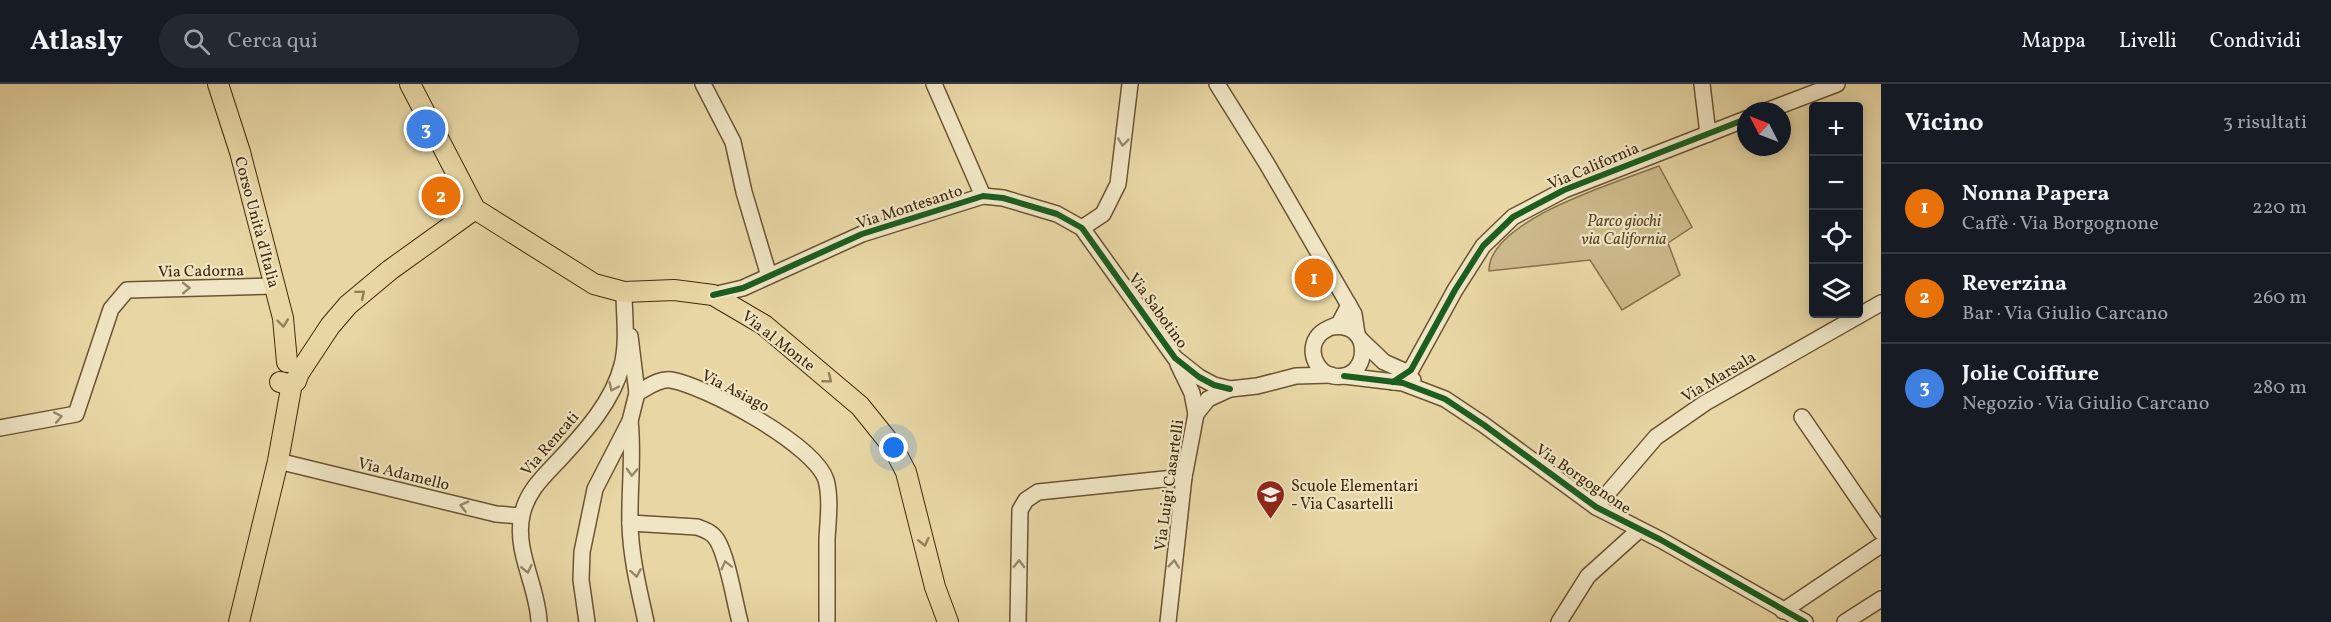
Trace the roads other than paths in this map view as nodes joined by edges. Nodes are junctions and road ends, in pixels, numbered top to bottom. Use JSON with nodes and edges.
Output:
{"nodes":[{"id":1,"x":218,"y":84,"type":"edge"},
{"id":2,"x":410,"y":84,"type":"edge"},
{"id":3,"x":703,"y":84,"type":"edge"},
{"id":4,"x":934,"y":84,"type":"edge"},
{"id":5,"x":1130,"y":84,"type":"edge"},
{"id":6,"x":1217,"y":84,"type":"edge"},
{"id":7,"x":1702,"y":84,"type":"edge"},
{"id":8,"x":1837,"y":84,"type":"edge"},
{"id":9,"x":1790,"y":102,"type":"edge"},
{"id":10,"x":1737,"y":123,"type":"edge"},
{"id":11,"x":1708,"y":134,"type":"junction"},
{"id":12,"x":983,"y":196,"type":"junction"},
{"id":13,"x":475,"y":209,"type":"junction"},
{"id":14,"x":1082,"y":228,"type":"junction"},
{"id":15,"x":769,"y":276,"type":"junction"},
{"id":16,"x":275,"y":286,"type":"junction"},
{"id":17,"x":738,"y":299,"type":"junction"},
{"id":18,"x":624,"y":301,"type":"junction"},
{"id":19,"x":1881,"y":303,"type":"edge"},
{"id":20,"x":1349,"y":305,"type":"junction"},
{"id":21,"x":1332,"y":327,"type":"junction"},
{"id":22,"x":1358,"y":336,"type":"junction"},
{"id":23,"x":1313,"y":350,"type":"junction"},
{"id":24,"x":1175,"y":358,"type":"junction"},
{"id":25,"x":289,"y":375,"type":"junction"},
{"id":26,"x":1401,"y":375,"type":"junction"},
{"id":27,"x":1337,"y":376,"type":"junction"},
{"id":28,"x":1278,"y":380,"type":"junction"},
{"id":29,"x":1230,"y":389,"type":"junction"},
{"id":30,"x":637,"y":393,"type":"junction"},
{"id":31,"x":1196,"y":414,"type":"junction"},
{"id":32,"x":1802,"y":417,"type":"dead end"},
{"id":33,"x":630,"y":422,"type":"junction"},
{"id":34,"x":0,"y":428,"type":"edge"},
{"id":35,"x":278,"y":461,"type":"junction"},
{"id":36,"x":1184,"y":477,"type":"junction"},
{"id":37,"x":1596,"y":507,"type":"junction"},
{"id":38,"x":521,"y":516,"type":"junction"},
{"id":39,"x":630,"y":523,"type":"junction"},
{"id":40,"x":1639,"y":530,"type":"junction"},
{"id":41,"x":1881,"y":532,"type":"edge"},
{"id":42,"x":1881,"y":545,"type":"edge"},
{"id":43,"x":1881,"y":599,"type":"edge"},
{"id":44,"x":1783,"y":611,"type":"junction"},
{"id":45,"x":946,"y":620,"type":"edge"},
{"id":46,"x":239,"y":622,"type":"edge"},
{"id":47,"x":539,"y":622,"type":"edge"},
{"id":48,"x":587,"y":622,"type":"edge"},
{"id":49,"x":646,"y":622,"type":"edge"},
{"id":50,"x":740,"y":622,"type":"edge"},
{"id":51,"x":827,"y":622,"type":"edge"},
{"id":52,"x":1018,"y":622,"type":"edge"},
{"id":53,"x":1168,"y":622,"type":"edge"},
{"id":54,"x":1558,"y":622,"type":"edge"},
{"id":55,"x":1804,"y":622,"type":"edge"},
{"id":56,"x":1845,"y":622,"type":"edge"}],
"edges":[{"from":1,"to":16,"type":"main road","name":"Corso Unità d'Italia"},
{"from":2,"to":13,"type":"main road"},
{"from":3,"to":15,"type":"street"},
{"from":4,"to":12,"type":"street"},
{"from":5,"to":14,"type":"street","one_way":true},
{"from":6,"to":20,"type":"street"},
{"from":7,"to":11,"type":"street"},
{"from":8,"to":9,"type":"street"},
{"from":10,"to":11,"type":"street","name":"Via California"},
{"from":11,"to":26,"type":"street","name":"Via California"},
{"from":12,"to":14,"type":"street","name":"Via Montesanto"},
{"from":12,"to":15,"type":"street","name":"Via Montesanto"},
{"from":13,"to":18,"type":"main road","name":"Via al Monte"},
{"from":25,"to":13,"type":"main road","one_way":true},
{"from":14,"to":24,"type":"street","name":"Via Sabotino"},
{"from":15,"to":17,"type":"street","name":"Via Montesanto"},
{"from":16,"to":25,"type":"main road","name":"Corso Unità d'Italia","one_way":true},
{"from":34,"to":16,"type":"street","name":"Via Cadorna","one_way":true},
{"from":17,"to":18,"type":"main road","name":"Via al Monte"},
{"from":17,"to":45,"type":"main road","name":"Via al Monte","one_way":true},
{"from":18,"to":30,"type":"street"},
{"from":18,"to":38,"type":"street","name":"Via Rencati","one_way":true},
{"from":19,"to":37,"type":"street","name":"Via Marsala"},
{"from":20,"to":21,"type":"street"},
{"from":20,"to":22,"type":"street"},
{"from":21,"to":22,"type":"street"},
{"from":21,"to":23,"type":"street"},
{"from":22,"to":26,"type":"street","name":"Via Borgognone"},
{"from":22,"to":27,"type":"street"},
{"from":23,"to":27,"type":"street"},
{"from":23,"to":28,"type":"street","name":"Via Sabotino"},
{"from":24,"to":29,"type":"street","name":"Via Sabotino"},
{"from":24,"to":31,"type":"street","name":"Via Luigi Casartelli"},
{"from":25,"to":35,"type":"main road"},
{"from":26,"to":27,"type":"street","name":"Via Borgognone"},
{"from":26,"to":37,"type":"street","name":"Via Borgognone"},
{"from":27,"to":28,"type":"street","name":"Via Sabotino"},
{"from":28,"to":29,"type":"street","name":"Via Sabotino"},
{"from":29,"to":31,"type":"street","name":"Via Sabotino"},
{"from":30,"to":33,"type":"street"},
{"from":30,"to":51,"type":"street","name":"Via Asiago"},
{"from":31,"to":36,"type":"street","name":"Via Luigi Casartelli"},
{"from":32,"to":41,"type":"street"},
{"from":33,"to":39,"type":"street","one_way":true},
{"from":33,"to":48,"type":"street"},
{"from":38,"to":35,"type":"street","name":"Via Adamello","one_way":true},
{"from":35,"to":46,"type":"main road"},
{"from":52,"to":36,"type":"street","one_way":true},
{"from":53,"to":36,"type":"street","name":"Via Luigi Casartelli","one_way":true},
{"from":37,"to":40,"type":"street","name":"Via Borgognone"},
{"from":38,"to":47,"type":"street","name":"Via Rencati","one_way":true},
{"from":39,"to":49,"type":"street","one_way":true},
{"from":50,"to":39,"type":"street","one_way":true},
{"from":40,"to":44,"type":"street","name":"Via Borgognone"},
{"from":40,"to":54,"type":"street"},
{"from":42,"to":44,"type":"street"},
{"from":43,"to":56,"type":"street"},
{"from":44,"to":55,"type":"street","name":"Via Borgognone"}]}
